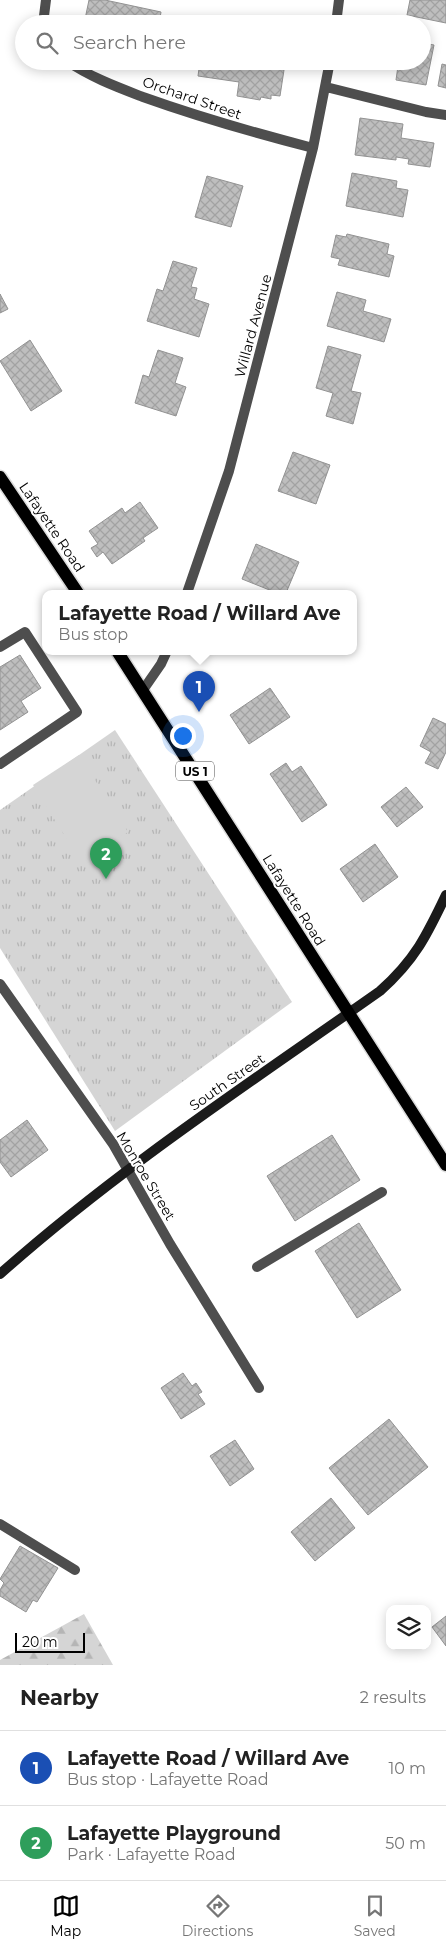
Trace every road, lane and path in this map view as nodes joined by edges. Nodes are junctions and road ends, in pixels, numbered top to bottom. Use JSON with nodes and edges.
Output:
{"nodes":[{"id":1,"x":46,"y":0,"type":"edge"},
{"id":2,"x":340,"y":0,"type":"edge"},
{"id":3,"x":44,"y":15,"type":"edge"},
{"id":4,"x":338,"y":15,"type":"edge"},
{"id":5,"x":81,"y":70,"type":"edge"},
{"id":6,"x":329,"y":70,"type":"edge"},
{"id":7,"x":326,"y":87,"type":"junction"},
{"id":8,"x":446,"y":115,"type":"edge"},
{"id":9,"x":313,"y":148,"type":"junction"},
{"id":10,"x":0,"y":477,"type":"edge"},
{"id":11,"x":76,"y":590,"type":"edge"},
{"id":12,"x":188,"y":590,"type":"edge"},
{"id":13,"x":0,"y":647,"type":"edge"},
{"id":14,"x":119,"y":655,"type":"edge"},
{"id":15,"x":165,"y":655,"type":"edge"},
{"id":16,"x":143,"y":690,"type":"junction"},
{"id":17,"x":0,"y":764,"type":"edge"},
{"id":18,"x":446,"y":895,"type":"edge"},
{"id":19,"x":0,"y":984,"type":"edge"},
{"id":20,"x":349,"y":1012,"type":"junction"},
{"id":21,"x":446,"y":1165,"type":"edge"},
{"id":22,"x":128,"y":1170,"type":"junction"},
{"id":23,"x":382,"y":1192,"type":"dead end"},
{"id":24,"x":257,"y":1266,"type":"dead end"},
{"id":25,"x":0,"y":1274,"type":"edge"},
{"id":26,"x":258,"y":1388,"type":"dead end"},
{"id":27,"x":0,"y":1524,"type":"edge"},
{"id":28,"x":75,"y":1570,"type":"dead end"}],
"edges":[{"from":1,"to":3,"type":"street"},
{"from":2,"to":4,"type":"street"},
{"from":5,"to":9,"type":"street","name":"Orchard Street"},
{"from":6,"to":7,"type":"street","name":"Willard Avenue"},
{"from":7,"to":8,"type":"street"},
{"from":7,"to":9,"type":"street","name":"Willard Avenue"},
{"from":9,"to":12,"type":"street","name":"Willard Avenue"},
{"from":10,"to":11,"type":"main road","name":"Lafayette Road"},
{"from":13,"to":17,"type":"street"},
{"from":14,"to":16,"type":"main road","name":"Lafayette Road","number":"US 1"},
{"from":15,"to":16,"type":"street"},
{"from":16,"to":20,"type":"main road","name":"Lafayette Road","number":"US 1"},
{"from":18,"to":20,"type":"main road","name":"South Street"},
{"from":19,"to":22,"type":"street","name":"Monroe Street"},
{"from":20,"to":21,"type":"main road","name":"Lafayette Road","number":"US 1"},
{"from":20,"to":22,"type":"main road","name":"South Street"},
{"from":22,"to":25,"type":"main road","name":"South Street"},
{"from":22,"to":26,"type":"street","name":"Monroe Street"},
{"from":23,"to":24,"type":"street"},
{"from":27,"to":28,"type":"street"}]}
